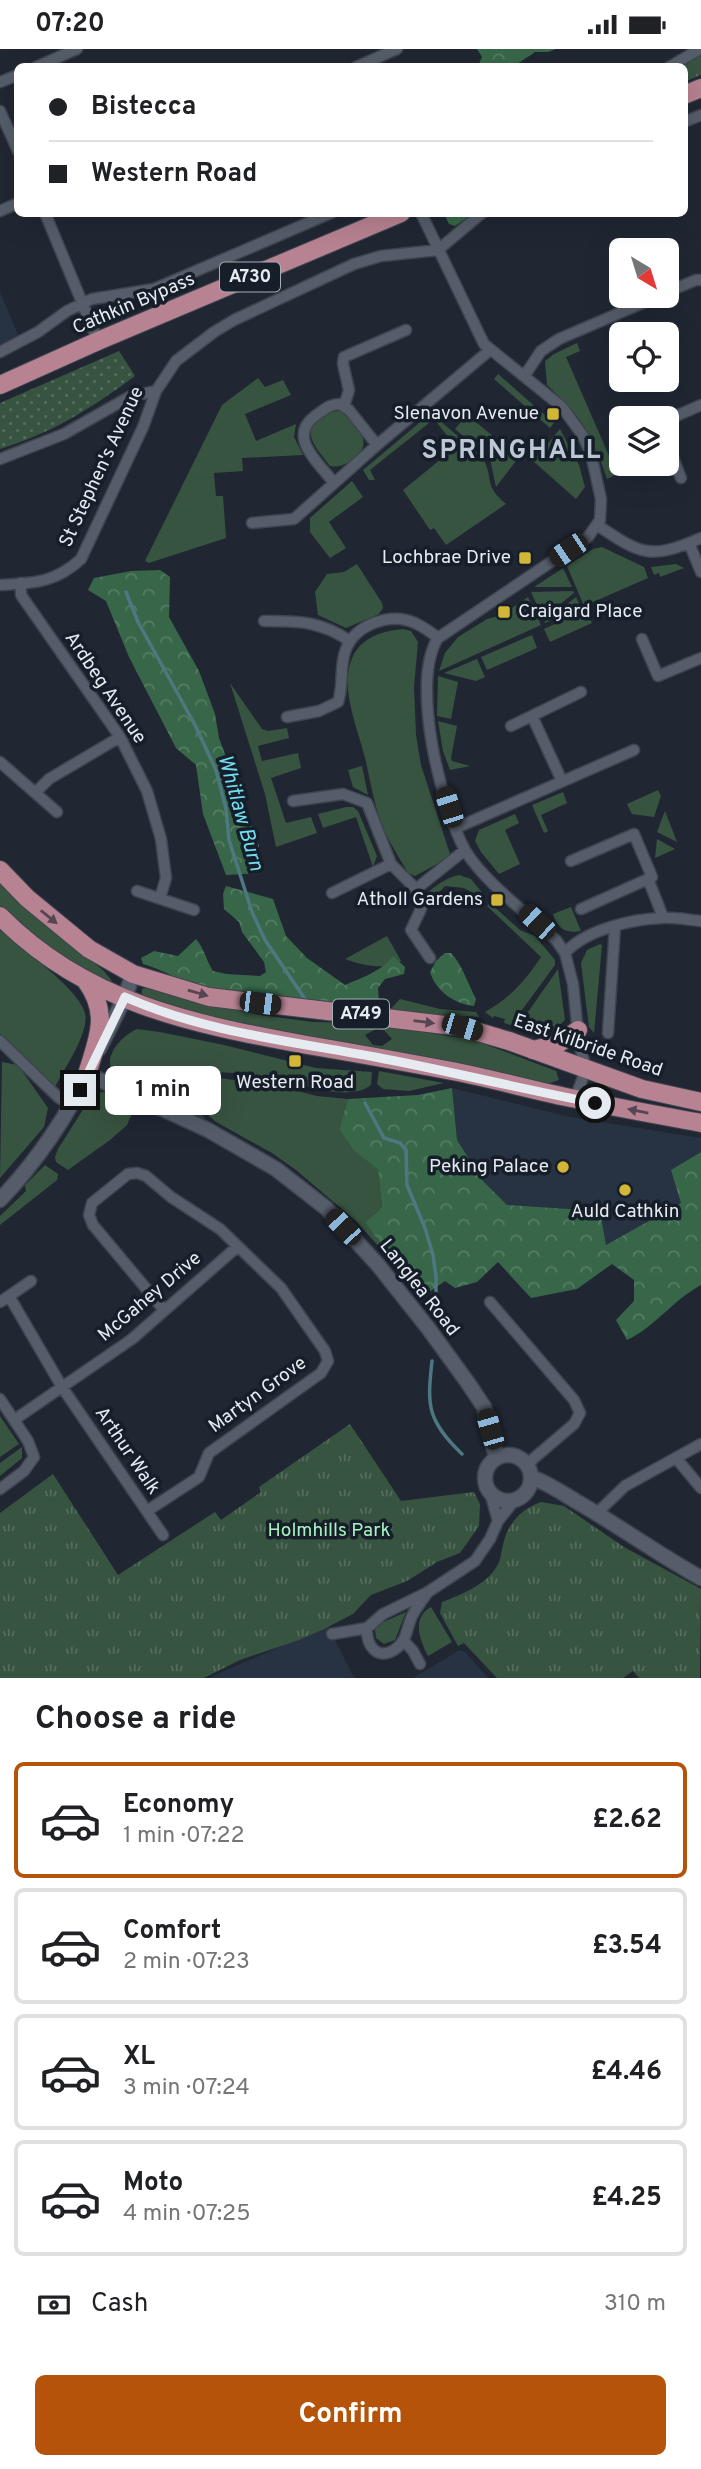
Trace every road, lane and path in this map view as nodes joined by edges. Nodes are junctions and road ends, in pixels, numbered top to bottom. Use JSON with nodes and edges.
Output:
{"nodes":[{"id":1,"x":77,"y":49,"type":"edge"},
{"id":2,"x":397,"y":49,"type":"edge"},
{"id":3,"x":700,"y":49,"type":"edge"},
{"id":4,"x":45,"y":63,"type":"edge"},
{"id":5,"x":365,"y":63,"type":"edge"},
{"id":6,"x":676,"y":63,"type":"edge"},
{"id":7,"x":0,"y":111,"type":"edge"},
{"id":8,"x":14,"y":142,"type":"edge"},
{"id":9,"x":47,"y":217,"type":"edge"},
{"id":10,"x":322,"y":217,"type":"edge"},
{"id":11,"x":392,"y":217,"type":"edge"},
{"id":12,"x":423,"y":217,"type":"edge"},
{"id":13,"x":477,"y":217,"type":"edge"},
{"id":14,"x":438,"y":250,"type":"junction"},
{"id":15,"x":701,"y":280,"type":"edge"},
{"id":16,"x":679,"y":287,"type":"edge"},
{"id":17,"x":83,"y":303,"type":"junction"},
{"id":18,"x":631,"y":308,"type":"edge"},
{"id":19,"x":406,"y":330,"type":"dead end"},
{"id":20,"x":98,"y":341,"type":"junction"},
{"id":21,"x":490,"y":351,"type":"junction"},
{"id":22,"x":0,"y":352,"type":"edge"},
{"id":23,"x":525,"y":375,"type":"junction"},
{"id":24,"x":0,"y":385,"type":"edge"},
{"id":25,"x":156,"y":391,"type":"junction"},
{"id":26,"x":701,"y":405,"type":"edge"},
{"id":27,"x":344,"y":406,"type":"junction"},
{"id":28,"x":679,"y":415,"type":"edge"},
{"id":29,"x":377,"y":445,"type":"junction"},
{"id":30,"x":0,"y":459,"type":"edge"},
{"id":31,"x":679,"y":473,"type":"edge"},
{"id":32,"x":681,"y":478,"type":"dead end"},
{"id":33,"x":334,"y":483,"type":"junction"},
{"id":34,"x":252,"y":523,"type":"dead end"},
{"id":35,"x":597,"y":525,"type":"junction"},
{"id":36,"x":701,"y":538,"type":"edge"},
{"id":37,"x":689,"y":543,"type":"junction"},
{"id":38,"x":701,"y":572,"type":"edge"},
{"id":39,"x":21,"y":583,"type":"junction"},
{"id":40,"x":0,"y":585,"type":"edge"},
{"id":41,"x":264,"y":621,"type":"dead end"},
{"id":42,"x":438,"y":638,"type":"junction"},
{"id":43,"x":642,"y":639,"type":"dead end"},
{"id":44,"x":350,"y":641,"type":"junction"},
{"id":45,"x":701,"y":658,"type":"edge"},
{"id":46,"x":580,"y":692,"type":"dead end"},
{"id":47,"x":532,"y":716,"type":"junction"},
{"id":48,"x":287,"y":717,"type":"dead end"},
{"id":49,"x":511,"y":726,"type":"dead end"},
{"id":50,"x":120,"y":737,"type":"junction"},
{"id":51,"x":634,"y":750,"type":"dead end"},
{"id":52,"x":0,"y":762,"type":"edge"},
{"id":53,"x":562,"y":781,"type":"junction"},
{"id":54,"x":35,"y":793,"type":"junction"},
{"id":55,"x":293,"y":801,"type":"dead end"},
{"id":56,"x":57,"y":812,"type":"dead end"},
{"id":57,"x":456,"y":828,"type":"junction"},
{"id":58,"x":465,"y":850,"type":"junction"},
{"id":59,"x":571,"y":861,"type":"dead end"},
{"id":60,"x":391,"y":865,"type":"junction"},
{"id":61,"x":0,"y":870,"type":"edge"},
{"id":62,"x":648,"y":879,"type":"junction"},
{"id":63,"x":416,"y":889,"type":"junction"},
{"id":64,"x":137,"y":891,"type":"dead end"},
{"id":65,"x":332,"y":893,"type":"dead end"},
{"id":66,"x":160,"y":898,"type":"junction"},
{"id":67,"x":581,"y":909,"type":"dead end"},
{"id":68,"x":194,"y":910,"type":"dead end"},
{"id":69,"x":0,"y":916,"type":"edge"},
{"id":70,"x":663,"y":917,"type":"junction"},
{"id":71,"x":701,"y":921,"type":"edge"},
{"id":72,"x":615,"y":926,"type":"junction"},
{"id":73,"x":565,"y":953,"type":"junction"},
{"id":74,"x":430,"y":958,"type":"dead end"},
{"id":75,"x":133,"y":974,"type":"junction"},
{"id":76,"x":86,"y":981,"type":"junction"},
{"id":77,"x":125,"y":997,"type":"junction"},
{"id":78,"x":578,"y":1030,"type":"junction"},
{"id":79,"x":608,"y":1033,"type":"dead end"},
{"id":80,"x":3,"y":1048,"type":"edge"},
{"id":81,"x":533,"y":1050,"type":"junction"},
{"id":82,"x":586,"y":1069,"type":"junction"},
{"id":83,"x":87,"y":1075,"type":"junction"},
{"id":84,"x":575,"y":1099,"type":"junction"},
{"id":85,"x":701,"y":1102,"type":"edge"},
{"id":86,"x":72,"y":1106,"type":"junction"},
{"id":87,"x":701,"y":1123,"type":"edge"},
{"id":88,"x":0,"y":1200,"type":"edge"},
{"id":89,"x":237,"y":1247,"type":"junction"},
{"id":90,"x":31,"y":1281,"type":"dead end"},
{"id":91,"x":5,"y":1299,"type":"edge"},
{"id":92,"x":489,"y":1302,"type":"dead end"},
{"id":93,"x":164,"y":1310,"type":"junction"},
{"id":94,"x":62,"y":1387,"type":"junction"},
{"id":95,"x":0,"y":1399,"type":"edge"},
{"id":96,"x":14,"y":1420,"type":"junction"},
{"id":97,"x":701,"y":1444,"type":"edge"},
{"id":98,"x":500,"y":1456,"type":"junction"},
{"id":99,"x":676,"y":1458,"type":"junction"},
{"id":100,"x":529,"y":1471,"type":"junction"},
{"id":101,"x":701,"y":1488,"type":"edge"},
{"id":102,"x":0,"y":1489,"type":"edge"},
{"id":103,"x":491,"y":1496,"type":"junction"},
{"id":104,"x":514,"y":1501,"type":"junction"},
{"id":105,"x":147,"y":1511,"type":"junction"},
{"id":106,"x":597,"y":1514,"type":"junction"},
{"id":107,"x":498,"y":1521,"type":"junction"},
{"id":108,"x":163,"y":1535,"type":"dead end"},
{"id":109,"x":701,"y":1578,"type":"edge"},
{"id":110,"x":428,"y":1593,"type":"junction"},
{"id":111,"x":367,"y":1628,"type":"junction"},
{"id":112,"x":332,"y":1634,"type":"dead end"},
{"id":113,"x":404,"y":1641,"type":"junction"},
{"id":114,"x":420,"y":1664,"type":"dead end"}],
"edges":[{"from":1,"to":4,"type":"street"},
{"from":2,"to":5,"type":"street"},
{"from":3,"to":6,"type":"street"},
{"from":7,"to":8,"type":"street"},
{"from":9,"to":17,"type":"street"},
{"from":10,"to":17,"type":"street"},
{"from":11,"to":20,"type":"main road","name":"Cathkin Bypass","number":"A730"},
{"from":12,"to":14,"type":"street"},
{"from":13,"to":14,"type":"street"},
{"from":14,"to":21,"type":"street"},
{"from":14,"to":25,"type":"street","name":"St Stephen's Avenue"},
{"from":15,"to":16,"type":"street"},
{"from":17,"to":20,"type":"street"},
{"from":17,"to":22,"type":"street"},
{"from":18,"to":23,"type":"street"},
{"from":19,"to":27,"type":"street"},
{"from":20,"to":24,"type":"main road","name":"Cathkin Bypass","number":"A730"},
{"from":21,"to":23,"type":"street"},
{"from":21,"to":29,"type":"street"},
{"from":23,"to":35,"type":"street"},
{"from":25,"to":30,"type":"street"},
{"from":25,"to":39,"type":"street","name":"St Stephen's Avenue"},
{"from":26,"to":28,"type":"street"},
{"from":27,"to":29,"type":"street"},
{"from":27,"to":33,"type":"street"},
{"from":29,"to":33,"type":"street"},
{"from":31,"to":32,"type":"street"},
{"from":33,"to":34,"type":"street"},
{"from":35,"to":37,"type":"street"},
{"from":35,"to":42,"type":"street"},
{"from":36,"to":37,"type":"street"},
{"from":37,"to":38,"type":"street"},
{"from":39,"to":40,"type":"street","name":"St Stephen's Avenue"},
{"from":39,"to":50,"type":"street","name":"Ardbeg Avenue"},
{"from":41,"to":44,"type":"street"},
{"from":42,"to":44,"type":"street"},
{"from":42,"to":57,"type":"street"},
{"from":43,"to":45,"type":"street"},
{"from":44,"to":48,"type":"street"},
{"from":46,"to":47,"type":"street"},
{"from":47,"to":49,"type":"street"},
{"from":47,"to":53,"type":"street"},
{"from":50,"to":54,"type":"street"},
{"from":50,"to":66,"type":"street","name":"Ardbeg Avenue"},
{"from":51,"to":53,"type":"street"},
{"from":52,"to":54,"type":"street"},
{"from":53,"to":57,"type":"street"},
{"from":54,"to":56,"type":"street"},
{"from":55,"to":60,"type":"street"},
{"from":57,"to":58,"type":"street"},
{"from":58,"to":63,"type":"street"},
{"from":58,"to":73,"type":"street"},
{"from":59,"to":62,"type":"street"},
{"from":60,"to":63,"type":"street"},
{"from":60,"to":65,"type":"street"},
{"from":61,"to":75,"type":"main road","name":"East Kilbride Road","number":"A749","one_way":true},
{"from":62,"to":67,"type":"street"},
{"from":62,"to":70,"type":"street"},
{"from":63,"to":74,"type":"street"},
{"from":64,"to":66,"type":"street"},
{"from":66,"to":68,"type":"street"},
{"from":69,"to":76,"type":"main road","number":"A749"},
{"from":70,"to":71,"type":"street"},
{"from":70,"to":72,"type":"street"},
{"from":72,"to":73,"type":"street"},
{"from":72,"to":79,"type":"street"},
{"from":73,"to":78,"type":"street"},
{"from":75,"to":77,"type":"street"},
{"from":75,"to":81,"type":"main road","name":"East Kilbride Road","number":"A749","one_way":true},
{"from":76,"to":77,"type":"main road","number":"A749"},
{"from":76,"to":83,"type":"main road"},
{"from":77,"to":83,"type":"street"},
{"from":77,"to":84,"type":"main road","number":"A749"},
{"from":78,"to":81,"type":"main road"},
{"from":78,"to":82,"type":"street"},
{"from":80,"to":86,"type":"street"},
{"from":81,"to":82,"type":"main road","name":"East Kilbride Road","number":"A749"},
{"from":82,"to":84,"type":"street"},
{"from":82,"to":85,"type":"main road","name":"East Kilbride Road","number":"A749"},
{"from":83,"to":86,"type":"street"},
{"from":83,"to":98,"type":"street","name":"Langlea Road"},
{"from":87,"to":84,"type":"main road","number":"A749","one_way":true},
{"from":86,"to":88,"type":"street"},
{"from":89,"to":93,"type":"street","name":"McGahey Drive"},
{"from":89,"to":93,"type":"street","name":"Martyn Grove"},
{"from":89,"to":105,"type":"street","name":"Martyn Grove"},
{"from":90,"to":91,"type":"street"},
{"from":91,"to":94,"type":"street","name":"Arthur Walk"},
{"from":92,"to":100,"type":"street"},
{"from":93,"to":94,"type":"street","name":"McGahey Drive"},
{"from":94,"to":96,"type":"street","name":"McGahey Drive"},
{"from":94,"to":105,"type":"street","name":"Arthur Walk"},
{"from":95,"to":96,"type":"street"},
{"from":96,"to":102,"type":"street"},
{"from":97,"to":99,"type":"street"},
{"from":98,"to":100,"type":"street"},
{"from":98,"to":103,"type":"street"},
{"from":99,"to":101,"type":"street"},
{"from":99,"to":106,"type":"street"},
{"from":100,"to":104,"type":"street"},
{"from":100,"to":106,"type":"street"},
{"from":103,"to":104,"type":"street"},
{"from":103,"to":107,"type":"street"},
{"from":104,"to":107,"type":"street"},
{"from":105,"to":108,"type":"street","name":"Arthur Walk"},
{"from":106,"to":109,"type":"street"},
{"from":107,"to":110,"type":"street"},
{"from":110,"to":111,"type":"street"},
{"from":110,"to":113,"type":"street"},
{"from":111,"to":112,"type":"street"},
{"from":111,"to":113,"type":"street"},
{"from":113,"to":114,"type":"street"}]}
